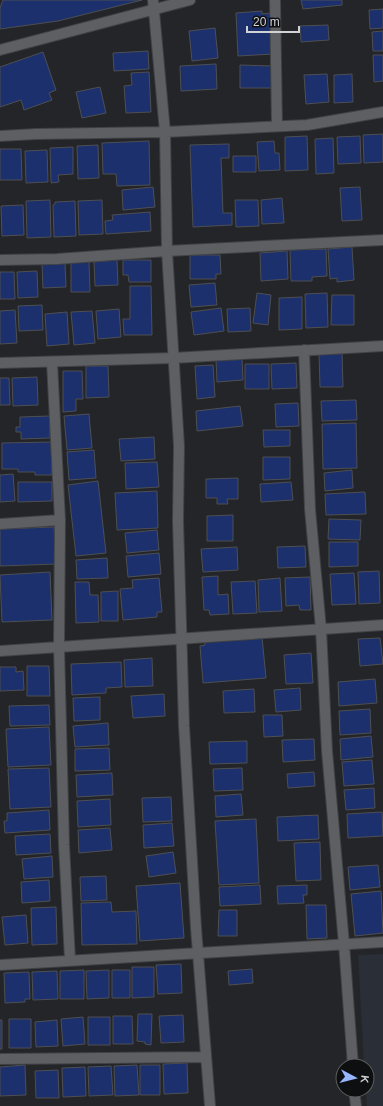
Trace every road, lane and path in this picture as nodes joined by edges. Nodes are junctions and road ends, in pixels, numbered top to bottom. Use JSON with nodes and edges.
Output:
{"nodes":[{"id":1,"x":190,"y":0,"type":"edge"},
{"id":2,"x":275,"y":0,"type":"edge"},
{"id":3,"x":153,"y":5,"type":"edge"},
{"id":4,"x":0,"y":50,"type":"edge"},
{"id":5,"x":383,"y":112,"type":"edge"},
{"id":6,"x":277,"y":126,"type":"junction"},
{"id":7,"x":165,"y":132,"type":"junction"},
{"id":8,"x":0,"y":136,"type":"edge"},
{"id":9,"x":383,"y":240,"type":"edge"},
{"id":10,"x":166,"y":251,"type":"junction"},
{"id":11,"x":0,"y":260,"type":"edge"},
{"id":12,"x":383,"y":346,"type":"edge"},
{"id":13,"x":304,"y":350,"type":"junction"},
{"id":14,"x":173,"y":358,"type":"junction"},
{"id":15,"x":52,"y":362,"type":"junction"},
{"id":16,"x":0,"y":363,"type":"edge"},
{"id":17,"x":60,"y":520,"type":"junction"},
{"id":18,"x":0,"y":524,"type":"edge"},
{"id":19,"x":383,"y":625,"type":"edge"},
{"id":20,"x":321,"y":629,"type":"junction"},
{"id":21,"x":181,"y":639,"type":"junction"},
{"id":22,"x":59,"y":647,"type":"junction"},
{"id":23,"x":0,"y":651,"type":"edge"},
{"id":24,"x":383,"y":942,"type":"edge"},
{"id":25,"x":344,"y":944,"type":"junction"},
{"id":26,"x":198,"y":954,"type":"junction"},
{"id":27,"x":70,"y":960,"type":"junction"},
{"id":28,"x":0,"y":965,"type":"edge"},
{"id":29,"x":206,"y":1057,"type":"junction"},
{"id":30,"x":352,"y":1058,"type":"edge"},
{"id":31,"x":0,"y":1059,"type":"edge"},
{"id":32,"x":210,"y":1106,"type":"edge"}],
"edges":[{"from":1,"to":3,"type":"street"},
{"from":2,"to":6,"type":"street"},
{"from":3,"to":4,"type":"street"},
{"from":3,"to":7,"type":"street"},
{"from":5,"to":6,"type":"street"},
{"from":6,"to":7,"type":"street"},
{"from":7,"to":8,"type":"street"},
{"from":7,"to":10,"type":"street"},
{"from":9,"to":10,"type":"street"},
{"from":10,"to":11,"type":"street"},
{"from":10,"to":14,"type":"street"},
{"from":12,"to":13,"type":"street"},
{"from":13,"to":14,"type":"street"},
{"from":13,"to":20,"type":"street"},
{"from":14,"to":15,"type":"street"},
{"from":14,"to":21,"type":"street"},
{"from":15,"to":16,"type":"street"},
{"from":15,"to":17,"type":"street"},
{"from":17,"to":18,"type":"street"},
{"from":17,"to":22,"type":"street"},
{"from":19,"to":20,"type":"street"},
{"from":20,"to":21,"type":"street"},
{"from":20,"to":25,"type":"street"},
{"from":21,"to":22,"type":"street"},
{"from":21,"to":26,"type":"street"},
{"from":22,"to":23,"type":"street"},
{"from":22,"to":27,"type":"street"},
{"from":24,"to":25,"type":"street"},
{"from":25,"to":26,"type":"street"},
{"from":25,"to":30,"type":"street"},
{"from":26,"to":27,"type":"street"},
{"from":26,"to":29,"type":"street"},
{"from":27,"to":28,"type":"street"},
{"from":29,"to":31,"type":"street"},
{"from":29,"to":32,"type":"street"}]}
